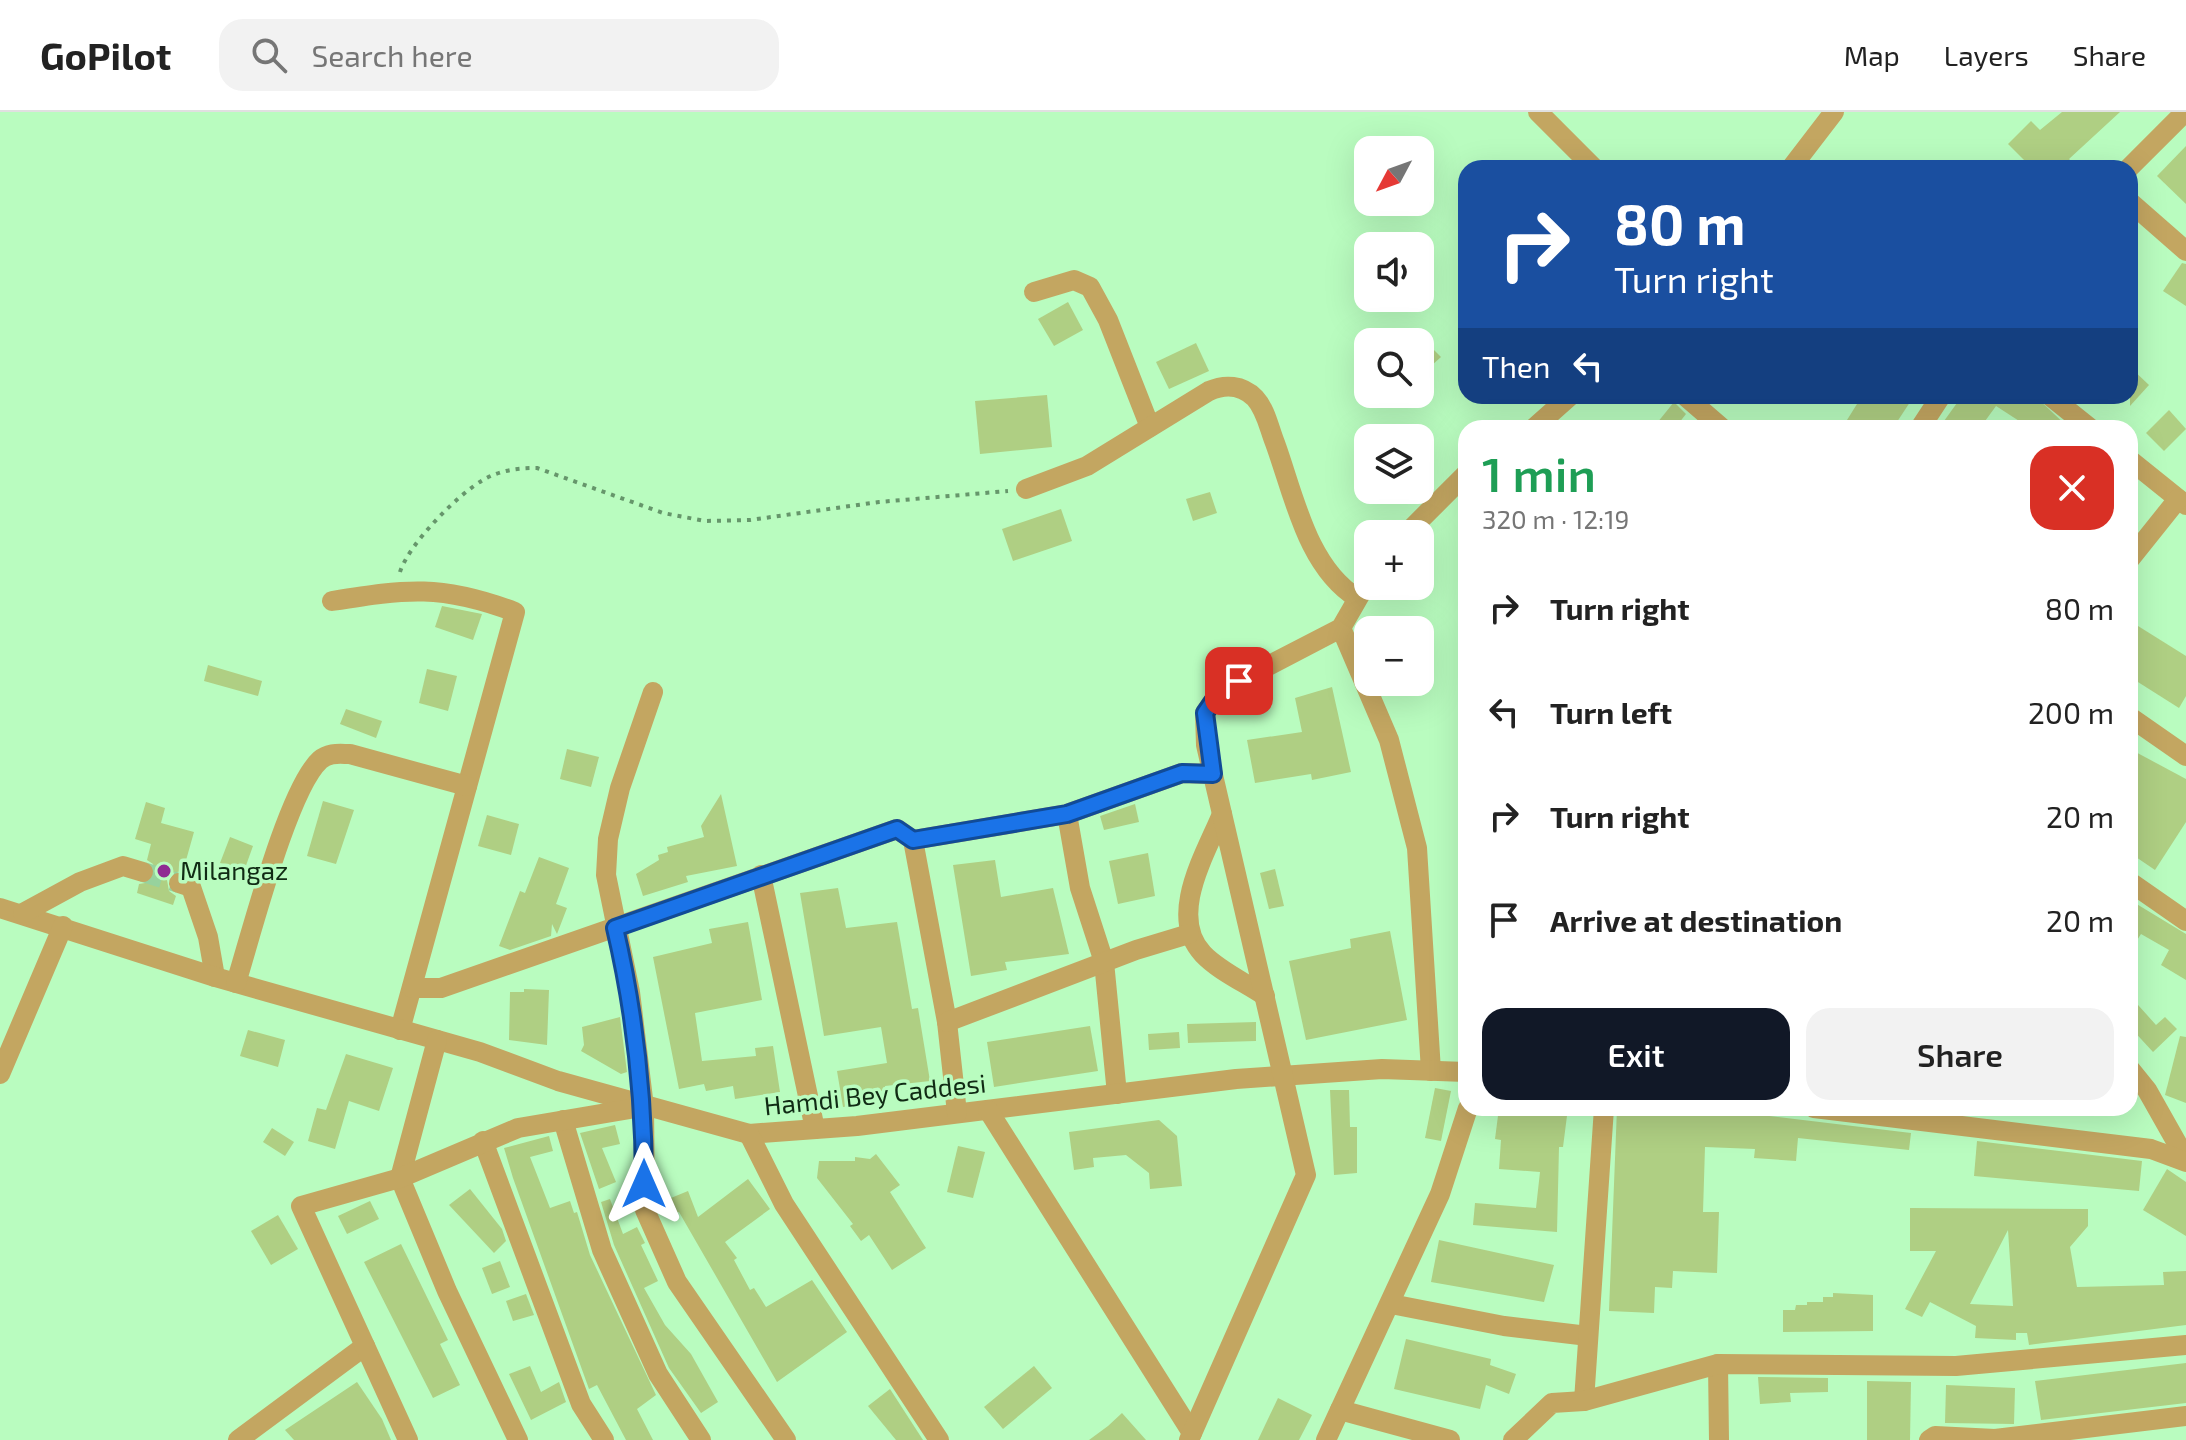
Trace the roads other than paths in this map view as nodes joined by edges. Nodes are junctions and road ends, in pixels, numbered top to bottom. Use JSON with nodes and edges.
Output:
{"nodes":[{"id":1,"x":1538,"y":112,"type":"edge"},
{"id":2,"x":1834,"y":112,"type":"edge"},
{"id":3,"x":2185,"y":112,"type":"edge"},
{"id":4,"x":1586,"y":160,"type":"edge"},
{"id":5,"x":1797,"y":160,"type":"edge"},
{"id":6,"x":2137,"y":160,"type":"edge"},
{"id":7,"x":2138,"y":209,"type":"edge"},
{"id":8,"x":2186,"y":251,"type":"edge"},
{"id":9,"x":1034,"y":292,"type":"dead end"},
{"id":10,"x":1561,"y":404,"type":"edge"},
{"id":11,"x":1694,"y":404,"type":"edge"},
{"id":12,"x":2060,"y":404,"type":"edge"},
{"id":13,"x":1543,"y":420,"type":"edge"},
{"id":14,"x":1713,"y":420,"type":"edge"},
{"id":15,"x":2080,"y":420,"type":"edge"},
{"id":16,"x":1150,"y":427,"type":"junction"},
{"id":17,"x":2138,"y":466,"type":"edge"},
{"id":18,"x":1458,"y":482,"type":"edge"},
{"id":19,"x":1026,"y":489,"type":"road end"},
{"id":20,"x":2182,"y":502,"type":"edge"},
{"id":21,"x":1420,"y":520,"type":"edge"},
{"id":22,"x":2138,"y":550,"type":"edge"},
{"id":23,"x":1354,"y":589,"type":"edge"},
{"id":24,"x":1357,"y":600,"type":"edge"},
{"id":25,"x":332,"y":601,"type":"dead end"},
{"id":26,"x":1341,"y":628,"type":"junction"},
{"id":27,"x":653,"y":692,"type":"dead end"},
{"id":28,"x":2138,"y":723,"type":"edge"},
{"id":29,"x":2186,"y":756,"type":"edge"},
{"id":30,"x":1213,"y":774,"type":"junction"},
{"id":31,"x":467,"y":786,"type":"junction"},
{"id":32,"x":1067,"y":814,"type":"junction"},
{"id":33,"x":1222,"y":814,"type":"junction"},
{"id":34,"x":913,"y":840,"type":"junction"},
{"id":35,"x":143,"y":872,"type":"tunnel mouth"},
{"id":36,"x":761,"y":875,"type":"junction"},
{"id":37,"x":179,"y":883,"type":"tunnel mouth"},
{"id":38,"x":2138,"y":888,"type":"edge"},
{"id":39,"x":0,"y":908,"type":"edge"},
{"id":40,"x":23,"y":913,"type":"junction"},
{"id":41,"x":2186,"y":921,"type":"edge"},
{"id":42,"x":63,"y":926,"type":"junction"},
{"id":43,"x":615,"y":928,"type":"junction"},
{"id":44,"x":1189,"y":934,"type":"junction"},
{"id":45,"x":1104,"y":962,"type":"junction"},
{"id":46,"x":215,"y":977,"type":"junction"},
{"id":47,"x":236,"y":983,"type":"junction"},
{"id":48,"x":412,"y":988,"type":"junction"},
{"id":49,"x":1265,"y":996,"type":"junction"},
{"id":50,"x":947,"y":1022,"type":"junction"},
{"id":51,"x":400,"y":1030,"type":"junction"},
{"id":52,"x":437,"y":1040,"type":"junction"},
{"id":53,"x":1431,"y":1071,"type":"junction"},
{"id":54,"x":1458,"y":1072,"type":"edge"},
{"id":55,"x":0,"y":1074,"type":"edge"},
{"id":56,"x":1284,"y":1076,"type":"junction"},
{"id":57,"x":2138,"y":1079,"type":"edge"},
{"id":58,"x":1117,"y":1094,"type":"junction"},
{"id":59,"x":644,"y":1107,"type":"junction"},
{"id":60,"x":988,"y":1110,"type":"junction"},
{"id":61,"x":957,"y":1113,"type":"junction"},
{"id":62,"x":1465,"y":1116,"type":"edge"},
{"id":63,"x":1603,"y":1116,"type":"edge"},
{"id":64,"x":1880,"y":1116,"type":"edge"},
{"id":65,"x":563,"y":1120,"type":"junction"},
{"id":66,"x":815,"y":1129,"type":"junction"},
{"id":67,"x":749,"y":1134,"type":"junction"},
{"id":68,"x":483,"y":1141,"type":"junction"},
{"id":69,"x":2186,"y":1160,"type":"edge"},
{"id":70,"x":400,"y":1178,"type":"junction"},
{"id":71,"x":1391,"y":1304,"type":"junction"},
{"id":72,"x":1588,"y":1336,"type":"junction"},
{"id":73,"x":2186,"y":1345,"type":"edge"},
{"id":74,"x":365,"y":1346,"type":"junction"},
{"id":75,"x":1718,"y":1364,"type":"junction"},
{"id":76,"x":1584,"y":1401,"type":"junction"},
{"id":77,"x":1340,"y":1410,"type":"junction"},
{"id":78,"x":2186,"y":1416,"type":"edge"},
{"id":79,"x":1190,"y":1436,"type":"edge"},
{"id":80,"x":238,"y":1440,"type":"edge"},
{"id":81,"x":408,"y":1440,"type":"edge"},
{"id":82,"x":518,"y":1440,"type":"edge"},
{"id":83,"x":604,"y":1440,"type":"edge"},
{"id":84,"x":701,"y":1440,"type":"edge"},
{"id":85,"x":786,"y":1440,"type":"edge"},
{"id":86,"x":939,"y":1440,"type":"edge"},
{"id":87,"x":1326,"y":1440,"type":"edge"},
{"id":88,"x":1450,"y":1440,"type":"edge"},
{"id":89,"x":1513,"y":1440,"type":"edge"},
{"id":90,"x":1719,"y":1440,"type":"edge"},
{"id":91,"x":1929,"y":1440,"type":"edge"}],
"edges":[{"from":1,"to":4,"type":"street"},
{"from":2,"to":5,"type":"street"},
{"from":3,"to":6,"type":"street"},
{"from":7,"to":8,"type":"street"},
{"from":9,"to":16,"type":"street"},
{"from":10,"to":13,"type":"street"},
{"from":11,"to":14,"type":"street"},
{"from":12,"to":15,"type":"street"},
{"from":16,"to":19,"type":"street"},
{"from":16,"to":23,"type":"street"},
{"from":17,"to":20,"type":"street"},
{"from":18,"to":21,"type":"street"},
{"from":20,"to":22,"type":"street"},
{"from":24,"to":26,"type":"street"},
{"from":25,"to":31,"type":"street"},
{"from":26,"to":30,"type":"street"},
{"from":26,"to":53,"type":"street"},
{"from":27,"to":43,"type":"street"},
{"from":28,"to":29,"type":"street"},
{"from":30,"to":32,"type":"street"},
{"from":30,"to":33,"type":"street"},
{"from":31,"to":47,"type":"street"},
{"from":31,"to":48,"type":"street"},
{"from":32,"to":34,"type":"street"},
{"from":32,"to":45,"type":"street"},
{"from":33,"to":44,"type":"street"},
{"from":33,"to":49,"type":"street"},
{"from":34,"to":36,"type":"street"},
{"from":34,"to":50,"type":"street"},
{"from":35,"to":40,"type":"street"},
{"from":36,"to":43,"type":"street"},
{"from":36,"to":66,"type":"street"},
{"from":37,"to":46,"type":"street"},
{"from":38,"to":41,"type":"street"},
{"from":39,"to":40,"type":"street","name":"Hamdi Bey Caddesi"},
{"from":40,"to":42,"type":"street","name":"Hamdi Bey Caddesi"},
{"from":42,"to":46,"type":"street","name":"Hamdi Bey Caddesi"},
{"from":42,"to":55,"type":"street"},
{"from":43,"to":48,"type":"street"},
{"from":43,"to":59,"type":"street"},
{"from":44,"to":45,"type":"street"},
{"from":44,"to":49,"type":"street"},
{"from":45,"to":50,"type":"street"},
{"from":45,"to":58,"type":"street"},
{"from":46,"to":47,"type":"street","name":"Hamdi Bey Caddesi"},
{"from":47,"to":51,"type":"street","name":"Hamdi Bey Caddesi"},
{"from":48,"to":51,"type":"street"},
{"from":49,"to":56,"type":"street"},
{"from":50,"to":61,"type":"street"},
{"from":51,"to":52,"type":"street","name":"Hamdi Bey Caddesi"},
{"from":52,"to":59,"type":"street","name":"Hamdi Bey Caddesi"},
{"from":52,"to":70,"type":"street"},
{"from":53,"to":54,"type":"street","name":"Hamdi Bey Caddesi"},
{"from":53,"to":56,"type":"street","name":"Hamdi Bey Caddesi"},
{"from":56,"to":58,"type":"street","name":"Hamdi Bey Caddesi"},
{"from":56,"to":79,"type":"street"},
{"from":57,"to":69,"type":"street"},
{"from":58,"to":60,"type":"street","name":"Hamdi Bey Caddesi"},
{"from":59,"to":65,"type":"street"},
{"from":59,"to":67,"type":"street","name":"Hamdi Bey Caddesi"},
{"from":59,"to":85,"type":"street"},
{"from":60,"to":61,"type":"street","name":"Hamdi Bey Caddesi"},
{"from":60,"to":79,"type":"street"},
{"from":61,"to":66,"type":"street","name":"Hamdi Bey Caddesi"},
{"from":62,"to":71,"type":"street"},
{"from":63,"to":72,"type":"street"},
{"from":64,"to":69,"type":"street"},
{"from":65,"to":68,"type":"street"},
{"from":65,"to":84,"type":"street"},
{"from":66,"to":67,"type":"street","name":"Hamdi Bey Caddesi"},
{"from":67,"to":86,"type":"street"},
{"from":68,"to":70,"type":"street"},
{"from":68,"to":83,"type":"street"},
{"from":70,"to":74,"type":"street"},
{"from":70,"to":82,"type":"street"},
{"from":71,"to":72,"type":"street"},
{"from":71,"to":77,"type":"street"},
{"from":72,"to":76,"type":"street"},
{"from":73,"to":75,"type":"street"},
{"from":74,"to":80,"type":"street"},
{"from":74,"to":81,"type":"street"},
{"from":75,"to":76,"type":"street"},
{"from":75,"to":90,"type":"street"},
{"from":76,"to":89,"type":"street"},
{"from":77,"to":87,"type":"street"},
{"from":77,"to":88,"type":"street"},
{"from":78,"to":91,"type":"street"}]}
